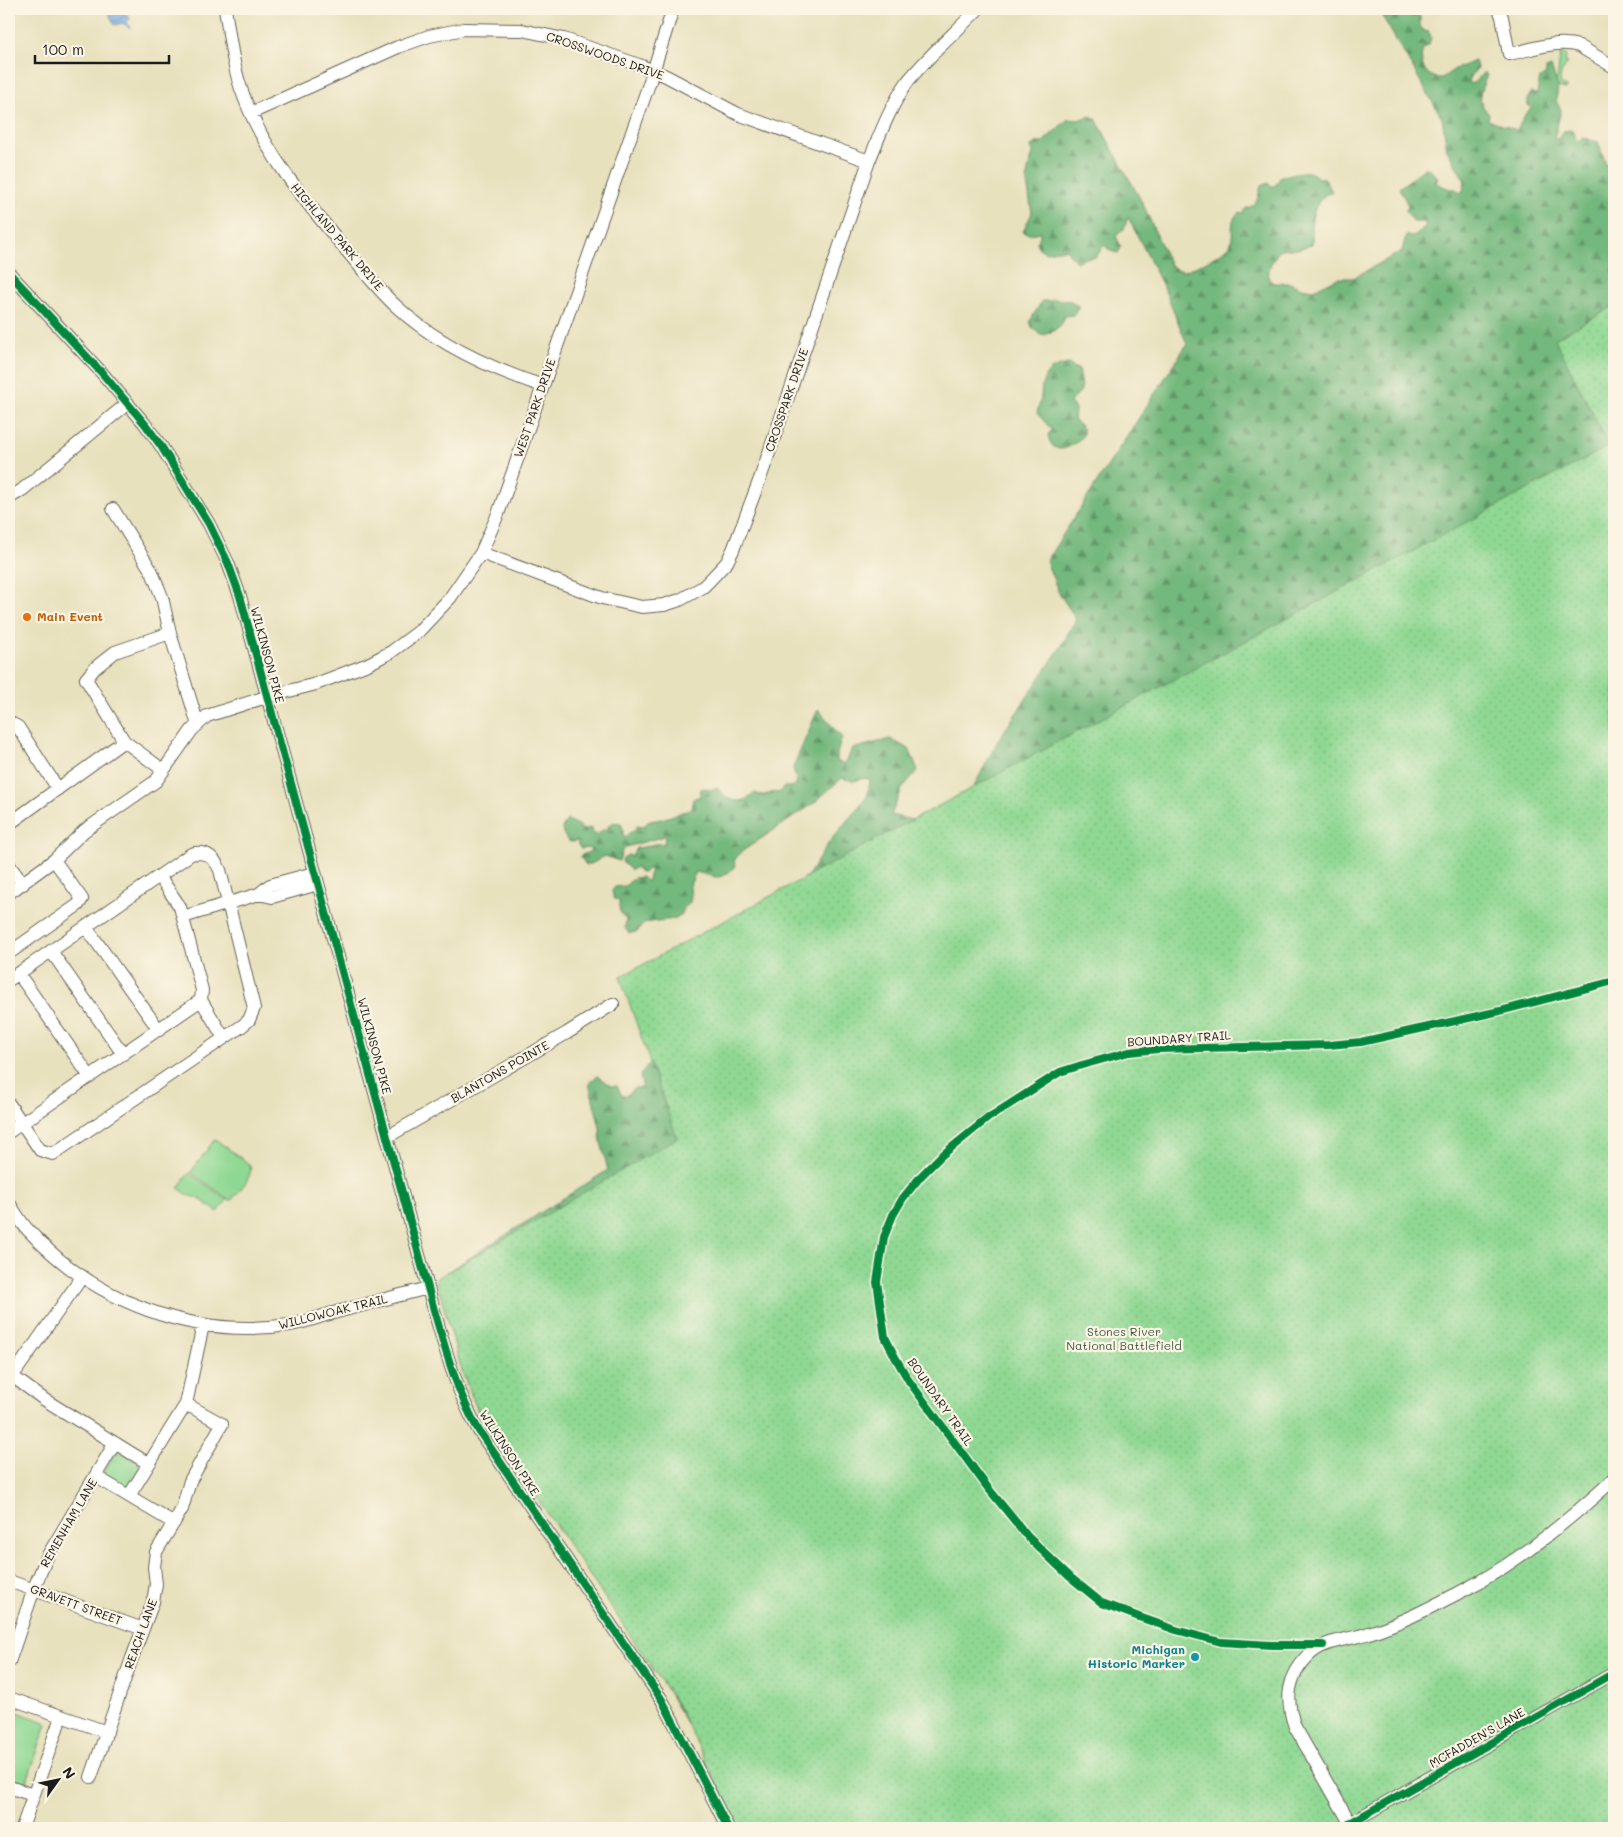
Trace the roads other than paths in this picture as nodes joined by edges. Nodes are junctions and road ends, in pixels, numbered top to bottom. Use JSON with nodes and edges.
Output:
{"nodes":[{"id":1,"x":225,"y":9,"type":"edge"},
{"id":2,"x":673,"y":9,"type":"edge"},
{"id":3,"x":978,"y":9,"type":"edge"},
{"id":4,"x":1499,"y":9,"type":"edge"},
{"id":5,"x":1614,"y":67,"type":"edge"},
{"id":6,"x":653,"y":71,"type":"junction"},
{"id":7,"x":251,"y":113,"type":"junction"},
{"id":8,"x":869,"y":161,"type":"junction"},
{"id":9,"x":9,"y":273,"type":"edge"},
{"id":10,"x":543,"y":386,"type":"junction"},
{"id":11,"x":128,"y":403,"type":"junction"},
{"id":12,"x":9,"y":498,"type":"edge"},
{"id":13,"x":113,"y":509,"type":"dead end"},
{"id":14,"x":481,"y":553,"type":"junction"},
{"id":15,"x":170,"y":633,"type":"junction"},
{"id":16,"x":266,"y":697,"type":"junction"},
{"id":17,"x":9,"y":722,"type":"edge"},
{"id":18,"x":198,"y":725,"type":"junction"},
{"id":19,"x":124,"y":741,"type":"junction"},
{"id":20,"x":163,"y":770,"type":"junction"},
{"id":21,"x":58,"y":789,"type":"junction"},
{"id":22,"x":9,"y":824,"type":"edge"},
{"id":23,"x":54,"y":860,"type":"junction"},
{"id":24,"x":9,"y":864,"type":"edge"},
{"id":25,"x":160,"y":877,"type":"junction"},
{"id":26,"x":316,"y":879,"type":"junction"},
{"id":27,"x":23,"y":884,"type":"junction"},
{"id":28,"x":9,"y":893,"type":"edge"},
{"id":29,"x":228,"y":904,"type":"junction"},
{"id":30,"x":183,"y":918,"type":"junction"},
{"id":31,"x":86,"y":928,"type":"junction"},
{"id":32,"x":51,"y":951,"type":"junction"},
{"id":33,"x":9,"y":953,"type":"edge"},
{"id":34,"x":14,"y":977,"type":"edge"},
{"id":35,"x":201,"y":1000,"type":"junction"},
{"id":36,"x":613,"y":1004,"type":"dead end"},
{"id":37,"x":159,"y":1030,"type":"junction"},
{"id":38,"x":224,"y":1038,"type":"junction"},
{"id":39,"x":123,"y":1054,"type":"junction"},
{"id":40,"x":90,"y":1077,"type":"junction"},
{"id":41,"x":9,"y":1104,"type":"edge"},
{"id":42,"x":22,"y":1124,"type":"junction"},
{"id":43,"x":9,"y":1132,"type":"edge"},
{"id":44,"x":387,"y":1137,"type":"junction"},
{"id":45,"x":9,"y":1203,"type":"edge"},
{"id":46,"x":82,"y":1277,"type":"junction"},
{"id":47,"x":428,"y":1288,"type":"junction"},
{"id":48,"x":203,"y":1325,"type":"junction"},
{"id":49,"x":10,"y":1379,"type":"edge"},
{"id":50,"x":186,"y":1404,"type":"junction"},
{"id":51,"x":115,"y":1443,"type":"junction"},
{"id":52,"x":149,"y":1464,"type":"junction"},
{"id":53,"x":95,"y":1476,"type":"junction"},
{"id":54,"x":1614,"y":1479,"type":"edge"},
{"id":55,"x":130,"y":1496,"type":"junction"},
{"id":56,"x":174,"y":1523,"type":"junction"},
{"id":57,"x":9,"y":1581,"type":"edge"},
{"id":58,"x":34,"y":1590,"type":"junction"},
{"id":59,"x":143,"y":1629,"type":"junction"},
{"id":60,"x":9,"y":1662,"type":"edge"},
{"id":61,"x":1614,"y":1673,"type":"edge"},
{"id":62,"x":9,"y":1698,"type":"edge"},
{"id":63,"x":61,"y":1717,"type":"junction"},
{"id":64,"x":107,"y":1732,"type":"junction"},
{"id":65,"x":91,"y":1777,"type":"dead end"},
{"id":66,"x":9,"y":1787,"type":"edge"},
{"id":67,"x":33,"y":1796,"type":"junction"},
{"id":68,"x":1352,"y":1826,"type":"edge"},
{"id":69,"x":22,"y":1828,"type":"edge"},
{"id":70,"x":728,"y":1828,"type":"edge"}],
"edges":[{"from":1,"to":7,"type":"street","name":"HIGHLAND PARK DRIVE"},
{"from":2,"to":6,"type":"street","name":"WEST PARK DRIVE"},
{"from":3,"to":8,"type":"street","name":"CROSSPARK DRIVE"},
{"from":4,"to":5,"type":"street"},
{"from":6,"to":7,"type":"street","name":"CROSSWOODS DRIVE"},
{"from":6,"to":8,"type":"street","name":"CROSSWOODS DRIVE"},
{"from":6,"to":10,"type":"street","name":"WEST PARK DRIVE"},
{"from":7,"to":10,"type":"street","name":"HIGHLAND PARK DRIVE"},
{"from":8,"to":14,"type":"street","name":"CROSSPARK DRIVE"},
{"from":9,"to":11,"type":"street","name":"WILKINSON PIKE"},
{"from":10,"to":14,"type":"street","name":"WEST PARK DRIVE"},
{"from":11,"to":12,"type":"street"},
{"from":11,"to":16,"type":"street","name":"WILKINSON PIKE"},
{"from":13,"to":15,"type":"street"},
{"from":14,"to":16,"type":"street","name":"WEST PARK DRIVE"},
{"from":15,"to":18,"type":"street"},
{"from":15,"to":19,"type":"street"},
{"from":16,"to":18,"type":"street","name":"WEST PARK DRIVE"},
{"from":16,"to":26,"type":"street","name":"WILKINSON PIKE"},
{"from":17,"to":21,"type":"street"},
{"from":18,"to":20,"type":"street"},
{"from":19,"to":20,"type":"street"},
{"from":19,"to":21,"type":"street"},
{"from":20,"to":23,"type":"street"},
{"from":21,"to":22,"type":"street"},
{"from":23,"to":27,"type":"street"},
{"from":23,"to":33,"type":"street"},
{"from":24,"to":27,"type":"street"},
{"from":25,"to":29,"type":"street"},
{"from":25,"to":30,"type":"street"},
{"from":25,"to":31,"type":"street"},
{"from":26,"to":29,"type":"street"},
{"from":26,"to":44,"type":"street","name":"WILKINSON PIKE"},
{"from":27,"to":28,"type":"street"},
{"from":29,"to":30,"type":"street"},
{"from":29,"to":38,"type":"street"},
{"from":30,"to":35,"type":"street"},
{"from":31,"to":32,"type":"street"},
{"from":31,"to":37,"type":"street"},
{"from":32,"to":34,"type":"street"},
{"from":32,"to":39,"type":"street"},
{"from":34,"to":40,"type":"street"},
{"from":35,"to":37,"type":"street"},
{"from":35,"to":38,"type":"street"},
{"from":36,"to":44,"type":"street","name":"BLANTONS POINTE"},
{"from":37,"to":39,"type":"street"},
{"from":38,"to":42,"type":"street"},
{"from":39,"to":40,"type":"street"},
{"from":40,"to":42,"type":"street"},
{"from":41,"to":42,"type":"street"},
{"from":42,"to":43,"type":"street"},
{"from":44,"to":47,"type":"street","name":"WILKINSON PIKE"},
{"from":45,"to":46,"type":"street","name":"WILLOWOAK TRAIL"},
{"from":46,"to":48,"type":"street","name":"WILLOWOAK TRAIL"},
{"from":46,"to":49,"type":"street"},
{"from":47,"to":48,"type":"street","name":"WILLOWOAK TRAIL"},
{"from":47,"to":70,"type":"street","name":"WILKINSON PIKE"},
{"from":48,"to":50,"type":"street"},
{"from":49,"to":51,"type":"street"},
{"from":50,"to":52,"type":"street"},
{"from":50,"to":56,"type":"street","name":"REACH LANE"},
{"from":51,"to":52,"type":"street"},
{"from":51,"to":53,"type":"street","name":"REMENHAM LANE"},
{"from":52,"to":55,"type":"street"},
{"from":53,"to":55,"type":"street"},
{"from":53,"to":58,"type":"street","name":"REMENHAM LANE"},
{"from":54,"to":68,"type":"street"},
{"from":55,"to":56,"type":"street"},
{"from":56,"to":59,"type":"street","name":"REACH LANE"},
{"from":57,"to":58,"type":"street","name":"GRAVETT STREET"},
{"from":58,"to":59,"type":"street","name":"GRAVETT STREET"},
{"from":58,"to":60,"type":"street","name":"REMENHAM LANE"},
{"from":59,"to":64,"type":"street","name":"REACH LANE"},
{"from":61,"to":68,"type":"street","name":"MCFADDEN'S LANE"},
{"from":62,"to":63,"type":"street"},
{"from":63,"to":64,"type":"street"},
{"from":63,"to":67,"type":"street"},
{"from":64,"to":65,"type":"street","name":"REACH LANE"},
{"from":66,"to":67,"type":"street"},
{"from":67,"to":69,"type":"street"}]}
